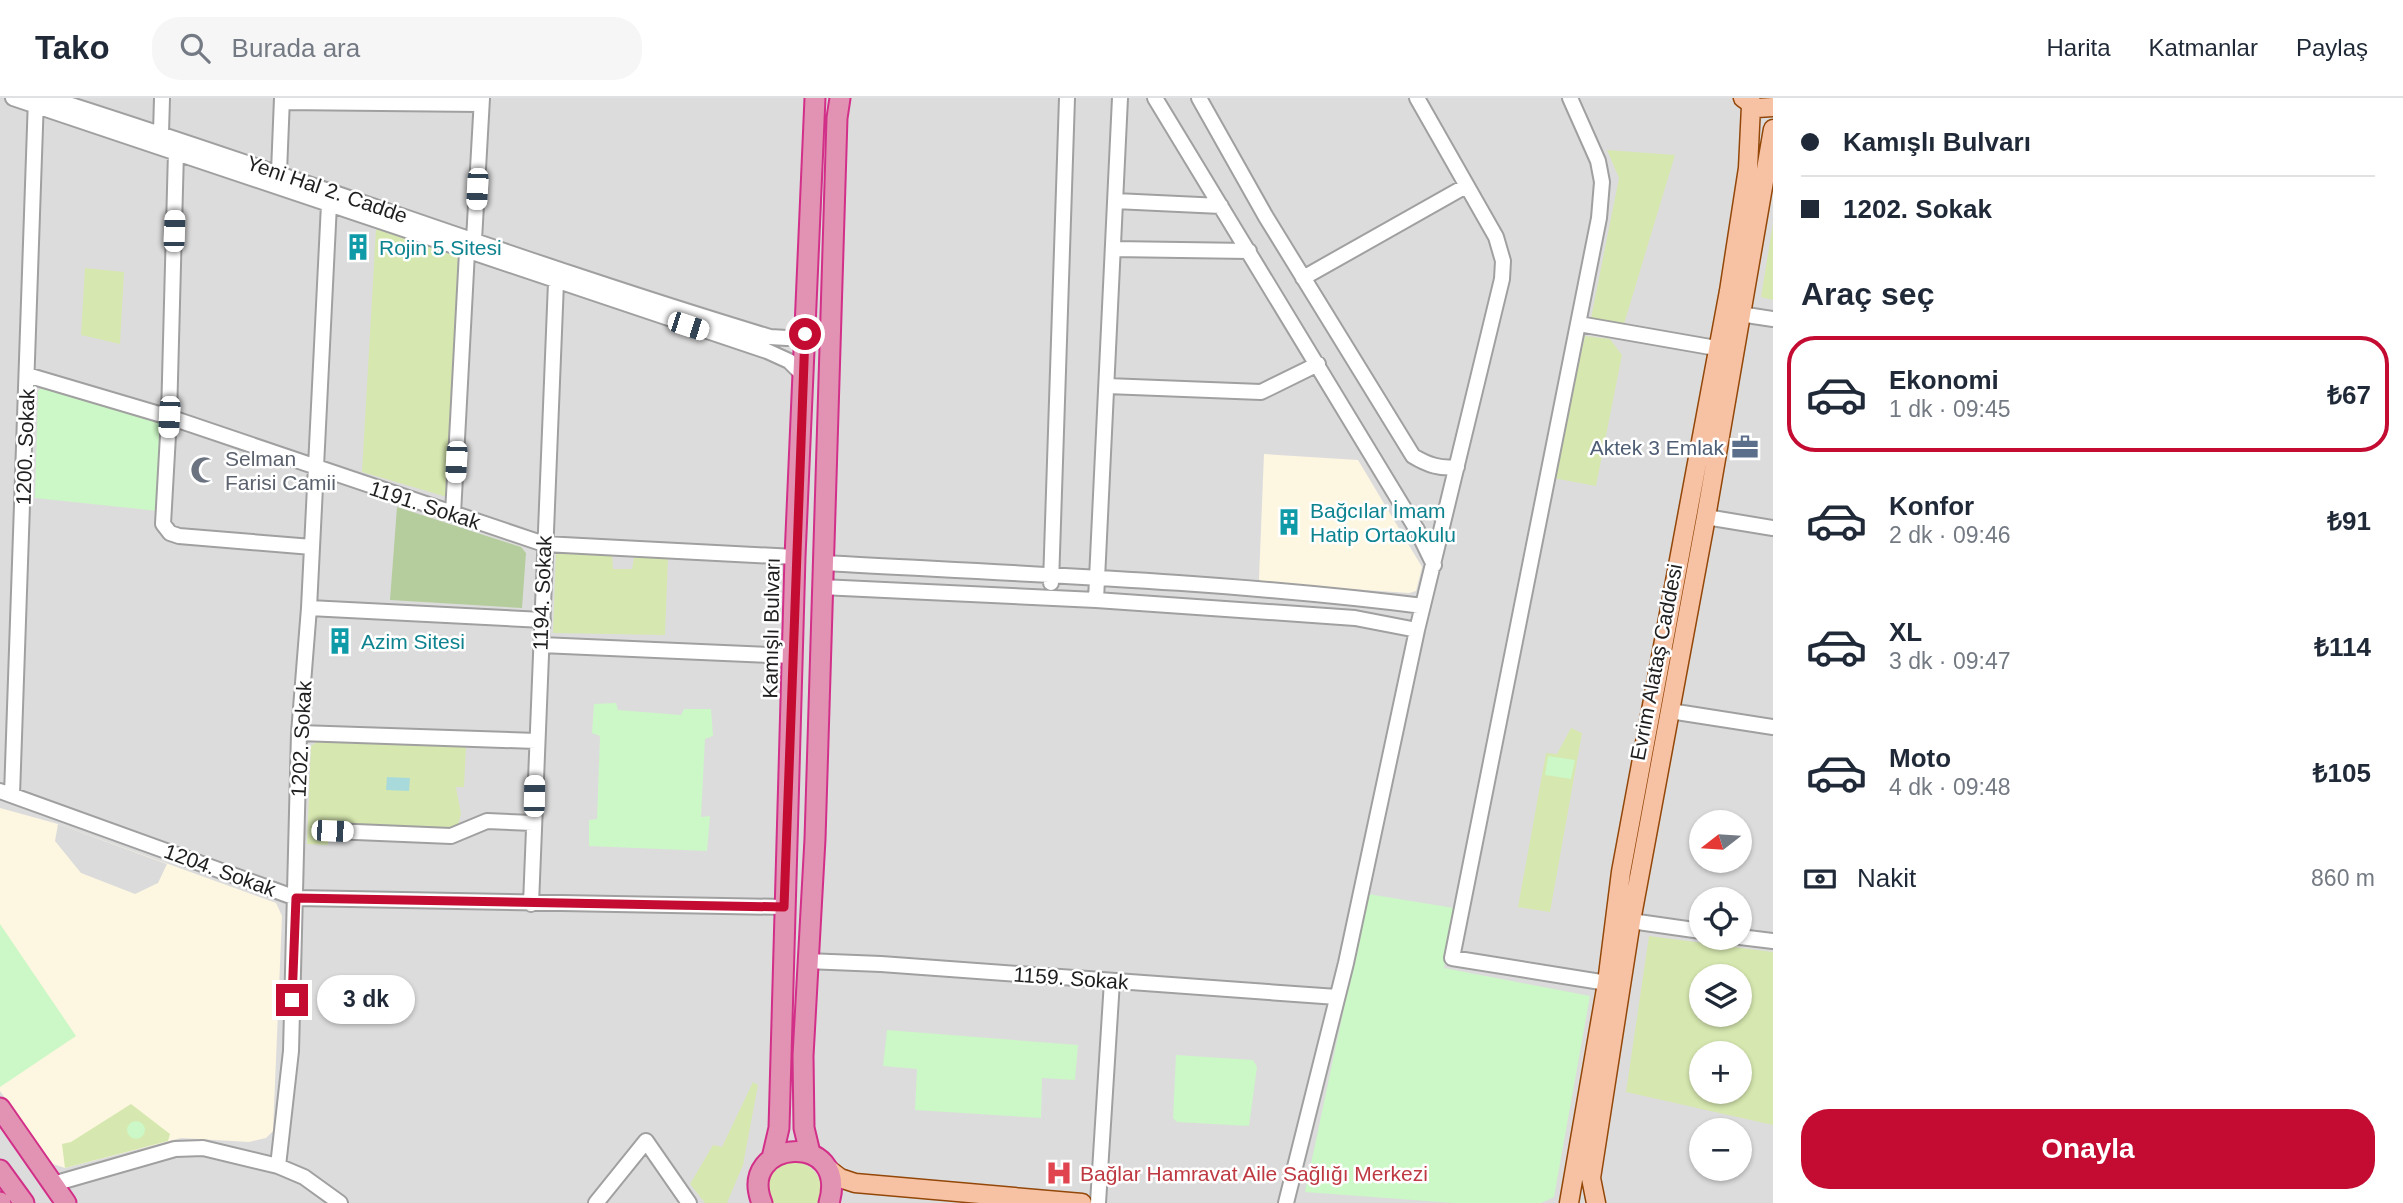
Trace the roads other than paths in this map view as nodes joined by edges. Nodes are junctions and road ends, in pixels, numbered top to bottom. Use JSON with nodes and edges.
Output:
{"nodes":[{"id":1,"x":13,"y":98,"type":"edge"},
{"id":2,"x":49,"y":98,"type":"edge"},
{"id":3,"x":162,"y":98,"type":"edge"},
{"id":4,"x":815,"y":98,"type":"edge"},
{"id":5,"x":841,"y":98,"type":"edge"},
{"id":6,"x":1067,"y":98,"type":"edge"},
{"id":7,"x":1120,"y":98,"type":"edge"},
{"id":8,"x":1154,"y":98,"type":"edge"},
{"id":9,"x":1199,"y":98,"type":"edge"},
{"id":10,"x":1417,"y":98,"type":"edge"},
{"id":11,"x":1570,"y":98,"type":"edge"},
{"id":12,"x":282,"y":100,"type":"edge"},
{"id":13,"x":482,"y":101,"type":"edge"},
{"id":14,"x":1744,"y":101,"type":"edge"},
{"id":15,"x":36,"y":102,"type":"edge"},
{"id":16,"x":1773,"y":107,"type":"edge"},
{"id":17,"x":1773,"y":129,"type":"edge"},
{"id":18,"x":161,"y":133,"type":"junction"},
{"id":19,"x":176,"y":151,"type":"junction"},
{"id":20,"x":279,"y":172,"type":"junction"},
{"id":21,"x":1466,"y":186,"type":"junction"},
{"id":22,"x":1115,"y":201,"type":"junction"},
{"id":23,"x":329,"y":205,"type":"junction"},
{"id":24,"x":1221,"y":206,"type":"junction"},
{"id":25,"x":471,"y":246,"type":"junction"},
{"id":26,"x":1113,"y":249,"type":"junction"},
{"id":27,"x":1249,"y":251,"type":"junction"},
{"id":28,"x":1303,"y":278,"type":"junction"},
{"id":29,"x":556,"y":282,"type":"junction"},
{"id":30,"x":1740,"y":314,"type":"junction"},
{"id":31,"x":1773,"y":319,"type":"edge"},
{"id":32,"x":1579,"y":324,"type":"junction"},
{"id":33,"x":805,"y":334,"type":"junction"},
{"id":34,"x":1716,"y":348,"type":"junction"},
{"id":35,"x":1318,"y":364,"type":"junction"},
{"id":36,"x":27,"y":375,"type":"junction"},
{"id":37,"x":803,"y":375,"type":"junction"},
{"id":38,"x":1107,"y":386,"type":"junction"},
{"id":39,"x":169,"y":417,"type":"junction"},
{"id":40,"x":1457,"y":467,"type":"junction"},
{"id":41,"x":315,"y":469,"type":"junction"},
{"id":42,"x":453,"y":514,"type":"junction"},
{"id":43,"x":1706,"y":517,"type":"junction"},
{"id":44,"x":1773,"y":528,"type":"edge"},
{"id":45,"x":544,"y":544,"type":"junction"},
{"id":46,"x":312,"y":547,"type":"junction"},
{"id":47,"x":796,"y":557,"type":"junction"},
{"id":48,"x":823,"y":563,"type":"junction"},
{"id":49,"x":1434,"y":565,"type":"junction"},
{"id":50,"x":1051,"y":576,"type":"junction"},
{"id":51,"x":1097,"y":579,"type":"junction"},
{"id":52,"x":821,"y":587,"type":"junction"},
{"id":53,"x":1051,"y":597,"type":"junction"},
{"id":54,"x":1096,"y":600,"type":"junction"},
{"id":55,"x":1423,"y":606,"type":"junction"},
{"id":56,"x":310,"y":608,"type":"junction"},
{"id":57,"x":542,"y":620,"type":"junction"},
{"id":58,"x":1417,"y":629,"type":"junction"},
{"id":59,"x":541,"y":645,"type":"junction"},
{"id":60,"x":793,"y":656,"type":"junction"},
{"id":61,"x":1670,"y":711,"type":"junction"},
{"id":62,"x":1773,"y":727,"type":"edge"},
{"id":63,"x":299,"y":733,"type":"junction"},
{"id":64,"x":536,"y":741,"type":"junction"},
{"id":65,"x":6,"y":793,"type":"edge"},
{"id":66,"x":533,"y":823,"type":"junction"},
{"id":67,"x":332,"y":831,"type":"dead end"},
{"id":68,"x":296,"y":898,"type":"junction"},
{"id":69,"x":531,"y":904,"type":"junction"},
{"id":70,"x":784,"y":907,"type":"junction"},
{"id":71,"x":1631,"y":920,"type":"junction"},
{"id":72,"x":1689,"y":929,"type":"edge"},
{"id":73,"x":1752,"y":938,"type":"edge"},
{"id":74,"x":1773,"y":941,"type":"edge"},
{"id":75,"x":806,"y":961,"type":"junction"},
{"id":76,"x":1112,"y":981,"type":"junction"},
{"id":77,"x":1607,"y":983,"type":"junction"},
{"id":78,"x":1337,"y":997,"type":"junction"},
{"id":79,"x":0,"y":1108,"type":"edge"},
{"id":80,"x":0,"y":1130,"type":"edge"},
{"id":81,"x":810,"y":1153,"type":"junction"},
{"id":82,"x":772,"y":1158,"type":"junction"},
{"id":83,"x":278,"y":1166,"type":"junction"},
{"id":84,"x":827,"y":1168,"type":"junction"},
{"id":85,"x":1,"y":1172,"type":"edge"},
{"id":86,"x":50,"y":1195,"type":"edge"},
{"id":87,"x":759,"y":1201,"type":"edge"},
{"id":88,"x":22,"y":1203,"type":"edge"},
{"id":89,"x":66,"y":1203,"type":"edge"},
{"id":90,"x":340,"y":1203,"type":"edge"},
{"id":91,"x":596,"y":1203,"type":"edge"},
{"id":92,"x":688,"y":1203,"type":"edge"},
{"id":93,"x":829,"y":1203,"type":"edge"},
{"id":94,"x":1082,"y":1203,"type":"edge"},
{"id":95,"x":1098,"y":1203,"type":"edge"},
{"id":96,"x":1286,"y":1203,"type":"edge"},
{"id":97,"x":1569,"y":1203,"type":"edge"},
{"id":98,"x":1596,"y":1203,"type":"edge"}],
"edges":[{"from":1,"to":15,"type":"street"},
{"from":2,"to":18,"type":"street","name":"Yeni Hal 2. Cadde"},
{"from":3,"to":18,"type":"street"},
{"from":4,"to":33,"type":"highway","name":"Kamışlı Bulvarı"},
{"from":5,"to":48,"type":"highway"},
{"from":6,"to":50,"type":"street"},
{"from":7,"to":22,"type":"street"},
{"from":8,"to":24,"type":"street"},
{"from":9,"to":28,"type":"street"},
{"from":10,"to":21,"type":"street"},
{"from":11,"to":32,"type":"street"},
{"from":12,"to":13,"type":"street"},
{"from":12,"to":20,"type":"street"},
{"from":13,"to":25,"type":"street"},
{"from":14,"to":16,"type":"main road"},
{"from":14,"to":34,"type":"main road"},
{"from":15,"to":19,"type":"street"},
{"from":15,"to":36,"type":"street","name":"1200. Sokak"},
{"from":17,"to":30,"type":"main road","name":"Evrim Alataş Caddesi"},
{"from":18,"to":20,"type":"street","name":"Yeni Hal 2. Cadde"},
{"from":19,"to":23,"type":"street"},
{"from":19,"to":39,"type":"street"},
{"from":20,"to":25,"type":"street","name":"Yeni Hal 2. Cadde"},
{"from":21,"to":28,"type":"street"},
{"from":21,"to":40,"type":"street"},
{"from":22,"to":24,"type":"street"},
{"from":22,"to":26,"type":"street"},
{"from":23,"to":25,"type":"street"},
{"from":23,"to":41,"type":"street","name":"1202. Sokak"},
{"from":24,"to":27,"type":"street"},
{"from":25,"to":29,"type":"street"},
{"from":25,"to":33,"type":"street","name":"Yeni Hal 2. Cadde"},
{"from":25,"to":42,"type":"street"},
{"from":26,"to":27,"type":"street"},
{"from":26,"to":38,"type":"street"},
{"from":27,"to":35,"type":"street"},
{"from":28,"to":40,"type":"street"},
{"from":29,"to":37,"type":"street"},
{"from":29,"to":45,"type":"street","name":"1194. Sokak"},
{"from":30,"to":31,"type":"street"},
{"from":30,"to":43,"type":"main road","name":"Evrim Alataş Caddesi"},
{"from":32,"to":34,"type":"street"},
{"from":32,"to":77,"type":"street"},
{"from":33,"to":37,"type":"highway","name":"Kamışlı Bulvarı"},
{"from":34,"to":77,"type":"main road"},
{"from":35,"to":38,"type":"street"},
{"from":35,"to":49,"type":"street"},
{"from":36,"to":39,"type":"street","name":"1191. Sokak"},
{"from":36,"to":65,"type":"street","name":"1200. Sokak"},
{"from":37,"to":47,"type":"highway","name":"Kamışlı Bulvarı"},
{"from":38,"to":51,"type":"street"},
{"from":39,"to":41,"type":"street","name":"1191. Sokak"},
{"from":39,"to":46,"type":"street"},
{"from":40,"to":49,"type":"street"},
{"from":41,"to":42,"type":"street","name":"1191. Sokak"},
{"from":41,"to":46,"type":"street","name":"1202. Sokak"},
{"from":42,"to":45,"type":"street","name":"1191. Sokak"},
{"from":43,"to":44,"type":"street"},
{"from":43,"to":61,"type":"main road","name":"Evrim Alataş Caddesi"},
{"from":45,"to":47,"type":"street","name":"1191. Sokak"},
{"from":45,"to":57,"type":"street","name":"1194. Sokak"},
{"from":46,"to":56,"type":"street","name":"1202. Sokak"},
{"from":47,"to":60,"type":"highway","name":"Kamışlı Bulvarı"},
{"from":48,"to":50,"type":"street"},
{"from":48,"to":52,"type":"highway"},
{"from":49,"to":55,"type":"street"},
{"from":50,"to":51,"type":"street"},
{"from":50,"to":53,"type":"street"},
{"from":51,"to":54,"type":"street"},
{"from":51,"to":55,"type":"street"},
{"from":52,"to":53,"type":"street"},
{"from":52,"to":75,"type":"highway"},
{"from":53,"to":54,"type":"street"},
{"from":54,"to":58,"type":"street"},
{"from":55,"to":58,"type":"street"},
{"from":56,"to":57,"type":"street"},
{"from":56,"to":63,"type":"street","name":"1202. Sokak"},
{"from":57,"to":59,"type":"street","name":"1194. Sokak"},
{"from":58,"to":78,"type":"street"},
{"from":59,"to":60,"type":"street"},
{"from":59,"to":64,"type":"street","name":"1194. Sokak"},
{"from":60,"to":70,"type":"highway","name":"Kamışlı Bulvarı"},
{"from":61,"to":62,"type":"street"},
{"from":61,"to":71,"type":"main road","name":"Evrim Alataş Caddesi"},
{"from":63,"to":64,"type":"street"},
{"from":63,"to":68,"type":"street","name":"1202. Sokak"},
{"from":64,"to":66,"type":"street","name":"1194. Sokak"},
{"from":65,"to":68,"type":"street","name":"1204. Sokak"},
{"from":66,"to":67,"type":"street"},
{"from":66,"to":69,"type":"street","name":"1194. Sokak"},
{"from":68,"to":69,"type":"street","name":"1204. Sokak"},
{"from":68,"to":83,"type":"street","name":"1202. Sokak"},
{"from":69,"to":70,"type":"street","name":"1204. Sokak"},
{"from":70,"to":82,"type":"highway","name":"Kamışlı Bulvarı"},
{"from":71,"to":72,"type":"street"},
{"from":71,"to":98,"type":"main road","name":"Evrim Alataş Caddesi"},
{"from":73,"to":74,"type":"street"},
{"from":75,"to":76,"type":"street","name":"1159. Sokak"},
{"from":75,"to":81,"type":"highway"},
{"from":76,"to":78,"type":"street","name":"1159. Sokak"},
{"from":76,"to":95,"type":"street"},
{"from":77,"to":97,"type":"main road"},
{"from":78,"to":96,"type":"street"},
{"from":79,"to":86,"type":"highway"},
{"from":80,"to":86,"type":"highway"},
{"from":81,"to":82,"type":"highway"},
{"from":81,"to":84,"type":"highway"},
{"from":82,"to":87,"type":"highway","name":"Kamışlı Bulvarı"},
{"from":83,"to":86,"type":"street"},
{"from":83,"to":90,"type":"street"},
{"from":84,"to":93,"type":"highway"},
{"from":84,"to":94,"type":"main road"},
{"from":85,"to":88,"type":"highway"},
{"from":86,"to":89,"type":"highway"},
{"from":91,"to":92,"type":"street"}]}
